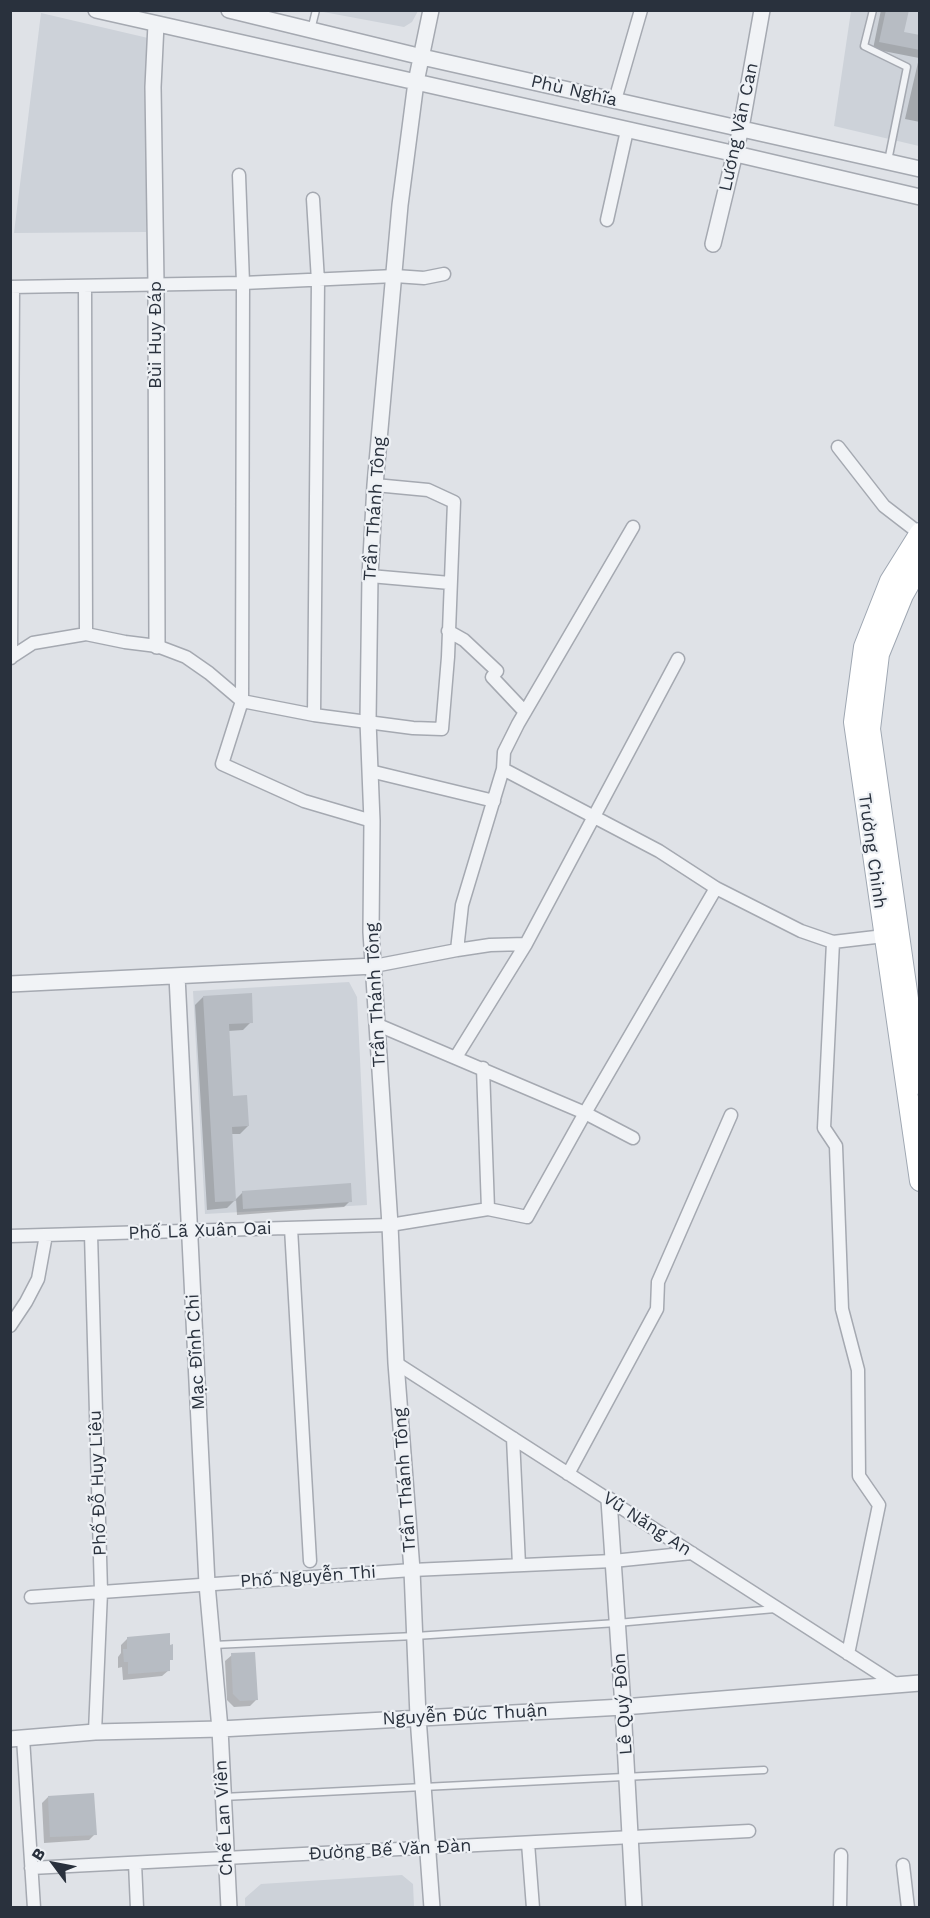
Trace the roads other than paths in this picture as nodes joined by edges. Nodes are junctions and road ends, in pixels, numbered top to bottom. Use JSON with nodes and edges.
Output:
{"nodes":[{"id":1,"x":96,"y":10,"type":"edge"},
{"id":2,"x":229,"y":10,"type":"edge"},
{"id":3,"x":316,"y":10,"type":"edge"},
{"id":4,"x":431,"y":10,"type":"edge"},
{"id":5,"x":641,"y":10,"type":"edge"},
{"id":6,"x":762,"y":10,"type":"edge"},
{"id":7,"x":873,"y":10,"type":"edge"},
{"id":8,"x":114,"y":13,"type":"edge"},
{"id":9,"x":156,"y":24,"type":"junction"},
{"id":10,"x":310,"y":30,"type":"junction"},
{"id":11,"x":422,"y":57,"type":"junction"},
{"id":12,"x":416,"y":82,"type":"junction"},
{"id":13,"x":615,"y":100,"type":"junction"},
{"id":14,"x":741,"y":128,"type":"junction"},
{"id":15,"x":629,"y":130,"type":"junction"},
{"id":16,"x":736,"y":154,"type":"junction"},
{"id":17,"x":888,"y":162,"type":"junction"},
{"id":18,"x":920,"y":169,"type":"edge"},
{"id":19,"x":239,"y":175,"type":"dead end"},
{"id":20,"x":920,"y":197,"type":"edge"},
{"id":21,"x":313,"y":199,"type":"dead end"},
{"id":22,"x":607,"y":220,"type":"dead end"},
{"id":23,"x":713,"y":244,"type":"dead end"},
{"id":24,"x":444,"y":274,"type":"dead end"},
{"id":25,"x":394,"y":276,"type":"junction"},
{"id":26,"x":318,"y":280,"type":"junction"},
{"id":27,"x":243,"y":283,"type":"junction"},
{"id":28,"x":156,"y":284,"type":"junction"},
{"id":29,"x":85,"y":286,"type":"junction"},
{"id":30,"x":12,"y":287,"type":"edge"},
{"id":31,"x":838,"y":447,"type":"dead end"},
{"id":32,"x":375,"y":485,"type":"junction"},
{"id":33,"x":633,"y":527,"type":"dead end"},
{"id":34,"x":919,"y":533,"type":"edge"},
{"id":35,"x":920,"y":565,"type":"edge"},
{"id":36,"x":370,"y":576,"type":"junction"},
{"id":37,"x":450,"y":583,"type":"junction"},
{"id":38,"x":448,"y":631,"type":"junction"},
{"id":39,"x":86,"y":634,"type":"junction"},
{"id":40,"x":157,"y":646,"type":"junction"},
{"id":41,"x":11,"y":658,"type":"edge"},
{"id":42,"x":678,"y":659,"type":"dead end"},
{"id":43,"x":242,"y":700,"type":"junction"},
{"id":44,"x":525,"y":712,"type":"junction"},
{"id":45,"x":314,"y":715,"type":"junction"},
{"id":46,"x":368,"y":721,"type":"junction"},
{"id":47,"x":503,"y":769,"type":"junction"},
{"id":48,"x":370,"y":771,"type":"junction"},
{"id":49,"x":494,"y":801,"type":"junction"},
{"id":50,"x":594,"y":816,"type":"junction"},
{"id":51,"x":372,"y":821,"type":"junction"},
{"id":52,"x":716,"y":888,"type":"junction"},
{"id":53,"x":884,"y":936,"type":"junction"},
{"id":54,"x":833,"y":942,"type":"junction"},
{"id":55,"x":526,"y":944,"type":"junction"},
{"id":56,"x":457,"y":950,"type":"junction"},
{"id":57,"x":374,"y":966,"type":"junction"},
{"id":58,"x":177,"y":976,"type":"junction"},
{"id":59,"x":10,"y":984,"type":"edge"},
{"id":60,"x":378,"y":1025,"type":"junction"},
{"id":61,"x":456,"y":1057,"type":"junction"},
{"id":62,"x":483,"y":1068,"type":"junction"},
{"id":63,"x":920,"y":1084,"type":"edge"},
{"id":64,"x":585,"y":1113,"type":"junction"},
{"id":65,"x":731,"y":1115,"type":"dead end"},
{"id":66,"x":633,"y":1138,"type":"dead end"},
{"id":67,"x":920,"y":1181,"type":"edge"},
{"id":68,"x":488,"y":1209,"type":"junction"},
{"id":69,"x":390,"y":1225,"type":"junction"},
{"id":70,"x":291,"y":1228,"type":"junction"},
{"id":71,"x":190,"y":1231,"type":"junction"},
{"id":72,"x":91,"y":1234,"type":"junction"},
{"id":73,"x":46,"y":1235,"type":"junction"},
{"id":74,"x":10,"y":1236,"type":"edge"},
{"id":75,"x":10,"y":1326,"type":"edge"},
{"id":76,"x":396,"y":1363,"type":"junction"},
{"id":77,"x":513,"y":1438,"type":"junction"},
{"id":78,"x":568,"y":1474,"type":"junction"},
{"id":79,"x":609,"y":1500,"type":"junction"},
{"id":80,"x":692,"y":1553,"type":"junction"},
{"id":81,"x":310,"y":1561,"type":"dead end"},
{"id":82,"x":613,"y":1561,"type":"junction"},
{"id":83,"x":519,"y":1565,"type":"junction"},
{"id":84,"x":412,"y":1570,"type":"junction"},
{"id":85,"x":207,"y":1584,"type":"junction"},
{"id":86,"x":101,"y":1592,"type":"junction"},
{"id":87,"x":31,"y":1597,"type":"dead end"},
{"id":88,"x":778,"y":1609,"type":"junction"},
{"id":89,"x":617,"y":1623,"type":"junction"},
{"id":90,"x":415,"y":1636,"type":"junction"},
{"id":91,"x":212,"y":1645,"type":"junction"},
{"id":92,"x":848,"y":1654,"type":"junction"},
{"id":93,"x":920,"y":1683,"type":"edge"},
{"id":94,"x":897,"y":1686,"type":"junction"},
{"id":95,"x":623,"y":1707,"type":"junction"},
{"id":96,"x":418,"y":1717,"type":"junction"},
{"id":97,"x":220,"y":1729,"type":"junction"},
{"id":98,"x":95,"y":1732,"type":"junction"},
{"id":99,"x":17,"y":1738,"type":"edge"},
{"id":100,"x":764,"y":1770,"type":"dead end"},
{"id":101,"x":627,"y":1777,"type":"junction"},
{"id":102,"x":424,"y":1787,"type":"junction"},
{"id":103,"x":222,"y":1797,"type":"junction"},
{"id":104,"x":748,"y":1831,"type":"dead end"},
{"id":105,"x":630,"y":1837,"type":"junction"},
{"id":106,"x":528,"y":1843,"type":"junction"},
{"id":107,"x":428,"y":1848,"type":"junction"},
{"id":108,"x":841,"y":1855,"type":"dead end"},
{"id":109,"x":226,"y":1858,"type":"junction"},
{"id":110,"x":135,"y":1863,"type":"junction"},
{"id":111,"x":903,"y":1865,"type":"dead end"},
{"id":112,"x":31,"y":1868,"type":"junction"},
{"id":113,"x":34,"y":1908,"type":"edge"},
{"id":114,"x":137,"y":1908,"type":"edge"},
{"id":115,"x":229,"y":1908,"type":"edge"},
{"id":116,"x":432,"y":1908,"type":"edge"},
{"id":117,"x":533,"y":1908,"type":"edge"},
{"id":118,"x":634,"y":1908,"type":"edge"},
{"id":119,"x":840,"y":1908,"type":"edge"},
{"id":120,"x":908,"y":1908,"type":"edge"}],
"edges":[{"from":1,"to":8,"type":"street"},
{"from":2,"to":10,"type":"street","name":"Phù Nghĩa"},
{"from":3,"to":10,"type":"lane"},
{"from":4,"to":11,"type":"street","name":"Trần Thánh Tông"},
{"from":5,"to":13,"type":"street"},
{"from":6,"to":14,"type":"street","name":"Lương Văn Can"},
{"from":7,"to":17,"type":"lane"},
{"from":8,"to":9,"type":"street"},
{"from":9,"to":12,"type":"street"},
{"from":9,"to":28,"type":"street","name":"Bùi Huy Đáp"},
{"from":10,"to":11,"type":"street","name":"Phù Nghĩa"},
{"from":11,"to":12,"type":"street","name":"Trần Thánh Tông"},
{"from":11,"to":13,"type":"street","name":"Phù Nghĩa"},
{"from":12,"to":15,"type":"street"},
{"from":12,"to":25,"type":"street","name":"Trần Thánh Tông"},
{"from":13,"to":14,"type":"street","name":"Phù Nghĩa"},
{"from":14,"to":16,"type":"street","name":"Lương Văn Can"},
{"from":14,"to":17,"type":"street","name":"Phù Nghĩa"},
{"from":15,"to":16,"type":"street"},
{"from":15,"to":22,"type":"street"},
{"from":16,"to":20,"type":"street"},
{"from":16,"to":23,"type":"street","name":"Lương Văn Can"},
{"from":17,"to":18,"type":"street","name":"Phù Nghĩa"},
{"from":19,"to":27,"type":"street"},
{"from":21,"to":26,"type":"street"},
{"from":24,"to":25,"type":"street"},
{"from":25,"to":26,"type":"street"},
{"from":25,"to":32,"type":"street","name":"Trần Thánh Tông"},
{"from":26,"to":27,"type":"street"},
{"from":26,"to":45,"type":"street"},
{"from":27,"to":28,"type":"street"},
{"from":27,"to":43,"type":"street"},
{"from":28,"to":29,"type":"street"},
{"from":28,"to":40,"type":"street","name":"Bùi Huy Đáp"},
{"from":29,"to":30,"type":"street"},
{"from":29,"to":39,"type":"street"},
{"from":30,"to":41,"type":"street"},
{"from":31,"to":34,"type":"street"},
{"from":32,"to":36,"type":"street","name":"Trần Thánh Tông"},
{"from":32,"to":37,"type":"street"},
{"from":33,"to":44,"type":"street"},
{"from":34,"to":53,"type":"main road","name":"Trường Chinh"},
{"from":35,"to":63,"type":"main road","name":"Trường Chinh"},
{"from":36,"to":37,"type":"street"},
{"from":36,"to":46,"type":"street","name":"Trần Thánh Tông"},
{"from":37,"to":38,"type":"street"},
{"from":38,"to":44,"type":"street"},
{"from":38,"to":46,"type":"street"},
{"from":39,"to":40,"type":"street"},
{"from":39,"to":41,"type":"street"},
{"from":40,"to":43,"type":"street"},
{"from":42,"to":50,"type":"street"},
{"from":43,"to":45,"type":"street"},
{"from":43,"to":51,"type":"street"},
{"from":44,"to":47,"type":"street"},
{"from":45,"to":46,"type":"street"},
{"from":46,"to":48,"type":"street","name":"Trần Thánh Tông"},
{"from":47,"to":49,"type":"street"},
{"from":47,"to":50,"type":"street"},
{"from":48,"to":49,"type":"street"},
{"from":48,"to":51,"type":"street","name":"Trần Thánh Tông"},
{"from":49,"to":56,"type":"street"},
{"from":50,"to":52,"type":"street"},
{"from":50,"to":55,"type":"street"},
{"from":51,"to":57,"type":"street","name":"Trần Thánh Tông"},
{"from":52,"to":54,"type":"street"},
{"from":52,"to":64,"type":"street"},
{"from":53,"to":54,"type":"street"},
{"from":53,"to":67,"type":"main road","name":"Trường Chinh"},
{"from":54,"to":92,"type":"street"},
{"from":55,"to":56,"type":"street"},
{"from":55,"to":61,"type":"street"},
{"from":56,"to":57,"type":"street"},
{"from":57,"to":58,"type":"street"},
{"from":57,"to":60,"type":"street","name":"Trần Thánh Tông"},
{"from":58,"to":59,"type":"street"},
{"from":58,"to":71,"type":"street","name":"Mạc Đĩnh Chi"},
{"from":60,"to":61,"type":"street"},
{"from":60,"to":69,"type":"street","name":"Trần Thánh Tông"},
{"from":61,"to":62,"type":"street"},
{"from":62,"to":64,"type":"street"},
{"from":62,"to":68,"type":"street"},
{"from":64,"to":66,"type":"street"},
{"from":64,"to":68,"type":"street","name":"Phố Lã Xuân Oai"},
{"from":65,"to":78,"type":"street"},
{"from":68,"to":69,"type":"street","name":"Phố Lã Xuân Oai"},
{"from":69,"to":70,"type":"street","name":"Phố Lã Xuân Oai"},
{"from":69,"to":76,"type":"street","name":"Trần Thánh Tông"},
{"from":70,"to":71,"type":"street","name":"Phố Lã Xuân Oai"},
{"from":70,"to":81,"type":"street"},
{"from":71,"to":72,"type":"street","name":"Phố Lã Xuân Oai"},
{"from":71,"to":85,"type":"street","name":"Mạc Đĩnh Chi"},
{"from":72,"to":73,"type":"street","name":"Phố Lã Xuân Oai"},
{"from":72,"to":86,"type":"street","name":"Phố Đỗ Huy Liêu"},
{"from":73,"to":74,"type":"street","name":"Phố Lã Xuân Oai"},
{"from":73,"to":75,"type":"street"},
{"from":76,"to":77,"type":"street","name":"Vũ Năng An"},
{"from":76,"to":84,"type":"street","name":"Trần Thánh Tông"},
{"from":77,"to":78,"type":"street","name":"Vũ Năng An"},
{"from":77,"to":83,"type":"street"},
{"from":78,"to":79,"type":"street","name":"Vũ Năng An"},
{"from":79,"to":80,"type":"street","name":"Vũ Năng An"},
{"from":79,"to":82,"type":"street","name":"Lê Quý Đôn"},
{"from":80,"to":82,"type":"street","name":"Phố Nguyễn Thi"},
{"from":80,"to":88,"type":"street","name":"Vũ Năng An"},
{"from":82,"to":83,"type":"street","name":"Phố Nguyễn Thi"},
{"from":82,"to":89,"type":"street","name":"Lê Quý Đôn"},
{"from":83,"to":84,"type":"street","name":"Phố Nguyễn Thi"},
{"from":84,"to":85,"type":"street","name":"Phố Nguyễn Thi"},
{"from":84,"to":90,"type":"street","name":"Trần Thánh Tông"},
{"from":85,"to":86,"type":"street","name":"Phố Nguyễn Thi"},
{"from":85,"to":91,"type":"street","name":"Mạc Đĩnh Chi"},
{"from":86,"to":87,"type":"street","name":"Phố Nguyễn Thi"},
{"from":86,"to":98,"type":"street","name":"Phố Đỗ Huy Liêu"},
{"from":88,"to":89,"type":"lane"},
{"from":88,"to":92,"type":"street","name":"Vũ Năng An"},
{"from":89,"to":90,"type":"lane"},
{"from":89,"to":95,"type":"street","name":"Lê Quý Đôn"},
{"from":90,"to":91,"type":"lane"},
{"from":90,"to":96,"type":"street","name":"Trần Thánh Tông"},
{"from":91,"to":97,"type":"street","name":"Mạc Đĩnh Chi"},
{"from":92,"to":94,"type":"street","name":"Vũ Năng An"},
{"from":93,"to":94,"type":"street","name":"Nguyễn Đức Thuận"},
{"from":94,"to":95,"type":"street","name":"Nguyễn Đức Thuận"},
{"from":95,"to":96,"type":"street","name":"Nguyễn Đức Thuận"},
{"from":95,"to":101,"type":"street","name":"Lê Quý Đôn"},
{"from":96,"to":97,"type":"street","name":"Nguyễn Đức Thuận"},
{"from":96,"to":102,"type":"street","name":"Trần Thánh Tông"},
{"from":97,"to":98,"type":"street","name":"Nguyễn Đức Thuận"},
{"from":97,"to":103,"type":"street","name":"Chế Lan Viên"},
{"from":98,"to":99,"type":"street","name":"Nguyễn Đức Thuận"},
{"from":99,"to":112,"type":"street"},
{"from":100,"to":101,"type":"lane"},
{"from":101,"to":102,"type":"lane"},
{"from":101,"to":105,"type":"street","name":"Lê Quý Đôn"},
{"from":102,"to":103,"type":"lane"},
{"from":102,"to":107,"type":"street","name":"Trần Thánh Tông"},
{"from":103,"to":109,"type":"street","name":"Chế Lan Viên"},
{"from":104,"to":105,"type":"street","name":"Đường Bế Văn Đàn"},
{"from":105,"to":106,"type":"street","name":"Đường Bế Văn Đàn"},
{"from":105,"to":118,"type":"street","name":"Lê Quý Đôn"},
{"from":106,"to":107,"type":"street","name":"Đường Bế Văn Đàn"},
{"from":106,"to":117,"type":"street"},
{"from":107,"to":109,"type":"street","name":"Đường Bế Văn Đàn"},
{"from":107,"to":116,"type":"street","name":"Trần Thánh Tông"},
{"from":108,"to":119,"type":"street"},
{"from":109,"to":110,"type":"street","name":"Đường Bế Văn Đàn"},
{"from":109,"to":115,"type":"street","name":"Chế Lan Viên"},
{"from":110,"to":112,"type":"street","name":"Đường Bế Văn Đàn"},
{"from":110,"to":114,"type":"street"},
{"from":111,"to":120,"type":"street"},
{"from":112,"to":113,"type":"street"}]}
